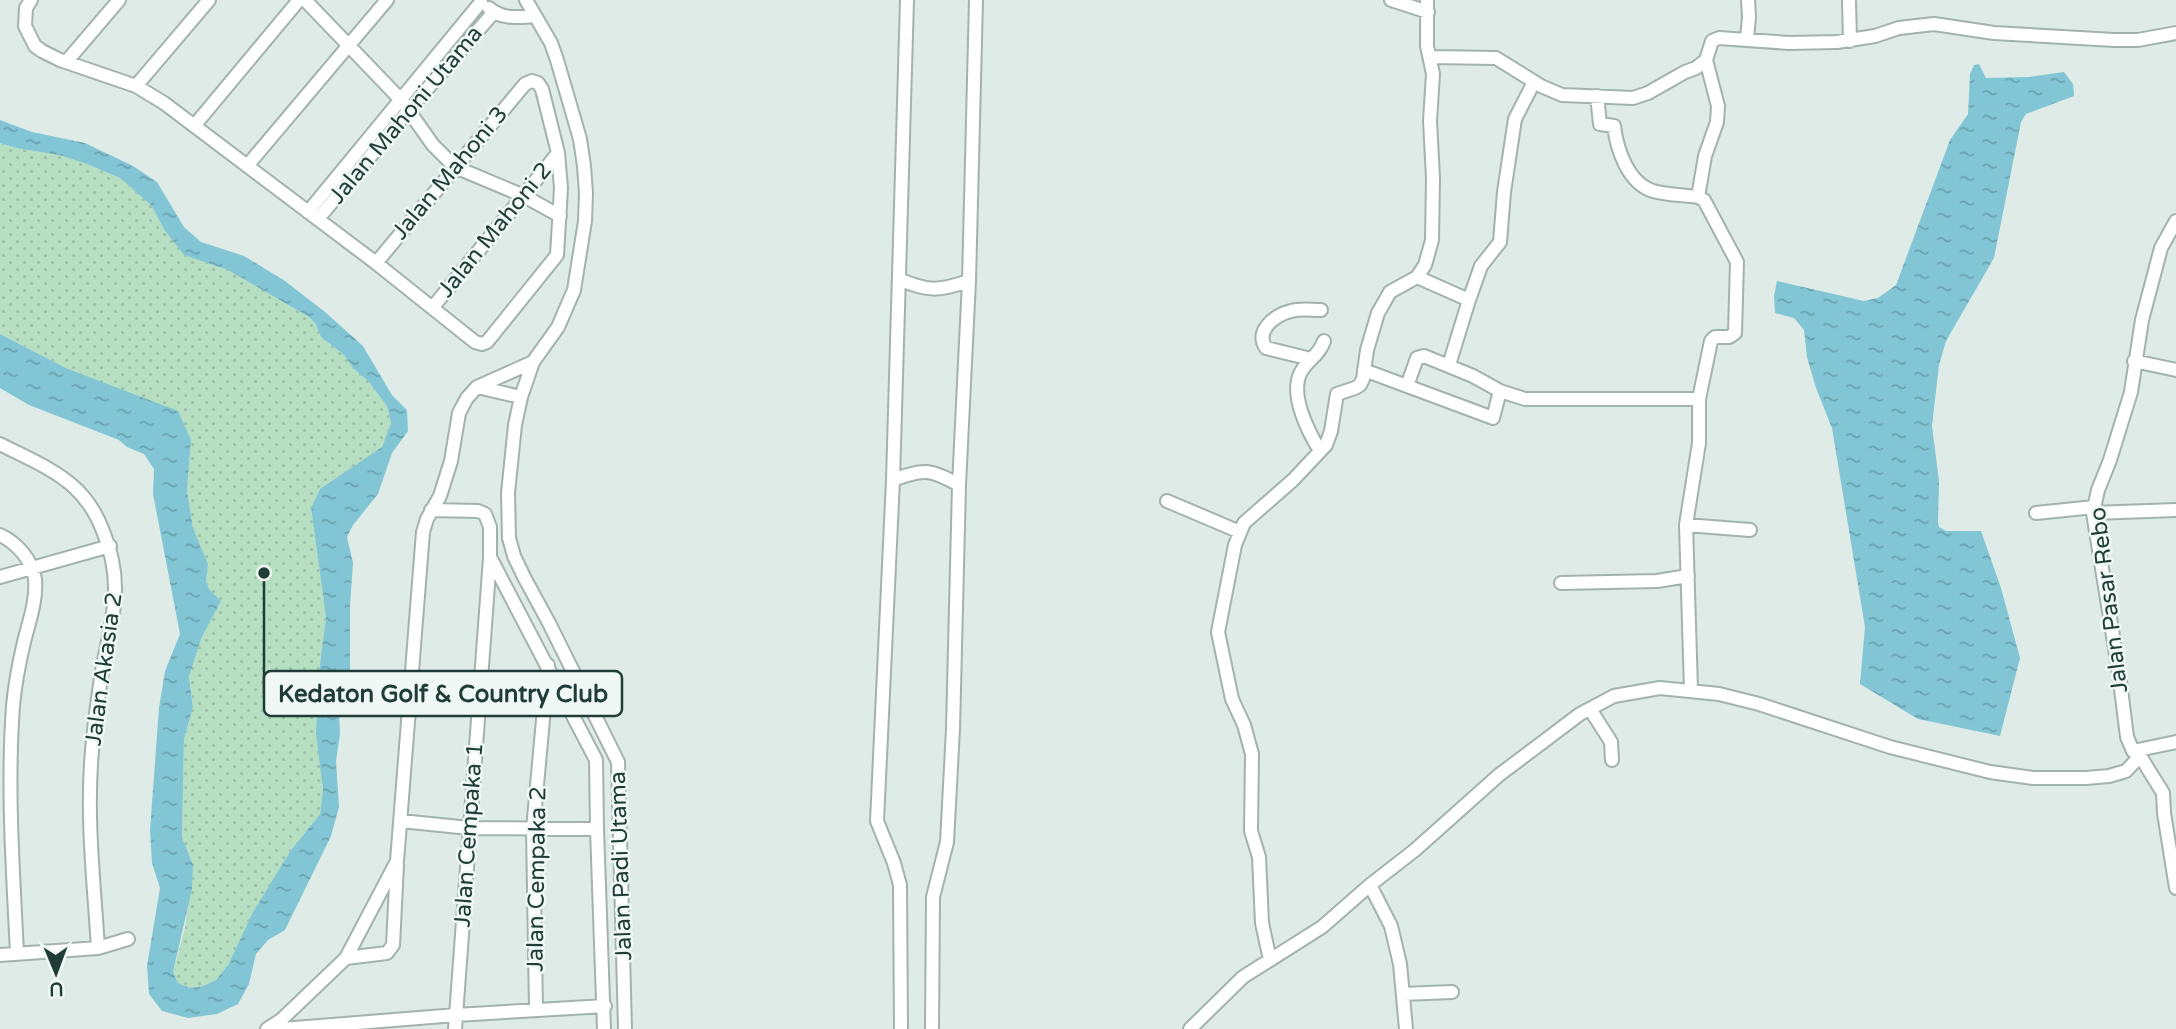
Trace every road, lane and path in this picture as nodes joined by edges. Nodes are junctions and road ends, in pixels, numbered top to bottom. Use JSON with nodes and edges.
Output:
{"nodes":[{"id":1,"x":119,"y":0,"type":"edge"},
{"id":2,"x":209,"y":0,"type":"edge"},
{"id":3,"x":299,"y":0,"type":"edge"},
{"id":4,"x":305,"y":0,"type":"edge"},
{"id":5,"x":387,"y":0,"type":"edge"},
{"id":6,"x":526,"y":0,"type":"edge"},
{"id":7,"x":907,"y":0,"type":"edge"},
{"id":8,"x":976,"y":0,"type":"edge"},
{"id":9,"x":1391,"y":0,"type":"edge"},
{"id":10,"x":1748,"y":0,"type":"edge"},
{"id":11,"x":1849,"y":0,"type":"edge"},
{"id":12,"x":481,"y":1,"type":"edge"},
{"id":13,"x":28,"y":4,"type":"edge"},
{"id":14,"x":1427,"y":6,"type":"edge"},
{"id":15,"x":494,"y":12,"type":"junction"},
{"id":16,"x":535,"y":16,"type":"junction"},
{"id":17,"x":2176,"y":33,"type":"edge"},
{"id":18,"x":1747,"y":39,"type":"junction"},
{"id":19,"x":1850,"y":41,"type":"junction"},
{"id":20,"x":350,"y":45,"type":"junction"},
{"id":21,"x":1431,"y":57,"type":"junction"},
{"id":22,"x":67,"y":61,"type":"junction"},
{"id":23,"x":1706,"y":61,"type":"junction"},
{"id":24,"x":1534,"y":82,"type":"junction"},
{"id":25,"x":136,"y":86,"type":"junction"},
{"id":26,"x":1597,"y":96,"type":"junction"},
{"id":27,"x":405,"y":105,"type":"junction"},
{"id":28,"x":194,"y":126,"type":"junction"},
{"id":29,"x":558,"y":153,"type":"junction"},
{"id":30,"x":247,"y":166,"type":"junction"},
{"id":31,"x":456,"y":167,"type":"junction"},
{"id":32,"x":524,"y":196,"type":"junction"},
{"id":33,"x":1698,"y":197,"type":"junction"},
{"id":34,"x":313,"y":216,"type":"junction"},
{"id":35,"x":560,"y":216,"type":"junction"},
{"id":36,"x":2176,"y":221,"type":"edge"},
{"id":37,"x":2172,"y":233,"type":"edge"},
{"id":38,"x":376,"y":263,"type":"junction"},
{"id":39,"x":1417,"y":277,"type":"junction"},
{"id":40,"x":899,"y":279,"type":"junction"},
{"id":41,"x":969,"y":281,"type":"junction"},
{"id":42,"x":1469,"y":300,"type":"junction"},
{"id":43,"x":433,"y":307,"type":"junction"},
{"id":44,"x":1321,"y":310,"type":"dead end"},
{"id":45,"x":1324,"y":341,"type":"dead end"},
{"id":46,"x":1311,"y":359,"type":"junction"},
{"id":47,"x":2134,"y":361,"type":"junction"},
{"id":48,"x":533,"y":362,"type":"junction"},
{"id":49,"x":1449,"y":365,"type":"junction"},
{"id":50,"x":1364,"y":370,"type":"junction"},
{"id":51,"x":2176,"y":370,"type":"edge"},
{"id":52,"x":1407,"y":386,"type":"junction"},
{"id":53,"x":477,"y":387,"type":"junction"},
{"id":54,"x":1500,"y":391,"type":"junction"},
{"id":55,"x":521,"y":397,"type":"junction"},
{"id":56,"x":1699,"y":399,"type":"junction"},
{"id":57,"x":0,"y":444,"type":"edge"},
{"id":58,"x":1320,"y":451,"type":"junction"},
{"id":59,"x":892,"y":480,"type":"junction"},
{"id":60,"x":959,"y":485,"type":"junction"},
{"id":61,"x":1167,"y":501,"type":"dead end"},
{"id":62,"x":431,"y":510,"type":"junction"},
{"id":63,"x":2094,"y":510,"type":"junction"},
{"id":64,"x":2176,"y":510,"type":"edge"},
{"id":65,"x":2036,"y":513,"type":"dead end"},
{"id":66,"x":1686,"y":525,"type":"junction"},
{"id":67,"x":1750,"y":530,"type":"dead end"},
{"id":68,"x":1240,"y":532,"type":"junction"},
{"id":69,"x":0,"y":535,"type":"edge"},
{"id":70,"x":110,"y":546,"type":"junction"},
{"id":71,"x":490,"y":557,"type":"junction"},
{"id":72,"x":33,"y":568,"type":"junction"},
{"id":73,"x":1688,"y":576,"type":"junction"},
{"id":74,"x":0,"y":577,"type":"edge"},
{"id":75,"x":1561,"y":583,"type":"dead end"},
{"id":76,"x":548,"y":664,"type":"junction"},
{"id":77,"x":1691,"y":690,"type":"junction"},
{"id":78,"x":1590,"y":709,"type":"junction"},
{"id":79,"x":2176,"y":742,"type":"edge"},
{"id":80,"x":2137,"y":753,"type":"junction"},
{"id":81,"x":1612,"y":760,"type":"dead end"},
{"id":82,"x":2169,"y":793,"type":"edge"},
{"id":83,"x":401,"y":821,"type":"junction"},
{"id":84,"x":469,"y":828,"type":"junction"},
{"id":85,"x":533,"y":829,"type":"junction"},
{"id":86,"x":597,"y":829,"type":"junction"},
{"id":87,"x":397,"y":861,"type":"junction"},
{"id":88,"x":1370,"y":885,"type":"junction"},
{"id":89,"x":2176,"y":888,"type":"edge"},
{"id":90,"x":128,"y":939,"type":"dead end"},
{"id":91,"x":98,"y":948,"type":"junction"},
{"id":92,"x":17,"y":953,"type":"junction"},
{"id":93,"x":0,"y":955,"type":"edge"},
{"id":94,"x":346,"y":958,"type":"junction"},
{"id":95,"x":1270,"y":960,"type":"junction"},
{"id":96,"x":1452,"y":992,"type":"dead end"},
{"id":97,"x":1403,"y":994,"type":"junction"},
{"id":98,"x":605,"y":1006,"type":"junction"},
{"id":99,"x":536,"y":1010,"type":"junction"},
{"id":100,"x":456,"y":1015,"type":"junction"},
{"id":101,"x":281,"y":1026,"type":"edge"},
{"id":102,"x":267,"y":1029,"type":"edge"},
{"id":103,"x":455,"y":1029,"type":"edge"},
{"id":104,"x":604,"y":1029,"type":"edge"},
{"id":105,"x":625,"y":1029,"type":"edge"},
{"id":106,"x":901,"y":1029,"type":"edge"},
{"id":107,"x":932,"y":1029,"type":"edge"},
{"id":108,"x":1190,"y":1029,"type":"edge"},
{"id":109,"x":1406,"y":1029,"type":"edge"}],
"edges":[{"from":1,"to":22,"type":"street"},
{"from":2,"to":25,"type":"street"},
{"from":3,"to":28,"type":"street"},
{"from":4,"to":20,"type":"street"},
{"from":5,"to":20,"type":"street"},
{"from":6,"to":16,"type":"street","name":"Jalan Padi Utama"},
{"from":7,"to":40,"type":"street"},
{"from":8,"to":41,"type":"street"},
{"from":9,"to":14,"type":"street"},
{"from":10,"to":18,"type":"street"},
{"from":11,"to":19,"type":"street"},
{"from":12,"to":15,"type":"street"},
{"from":12,"to":27,"type":"street","name":"Jalan Mahoni Utama"},
{"from":13,"to":22,"type":"street"},
{"from":14,"to":21,"type":"street"},
{"from":15,"to":16,"type":"street"},
{"from":15,"to":27,"type":"street","name":"Jalan Mahoni Utama"},
{"from":16,"to":48,"type":"street","name":"Jalan Padi Utama"},
{"from":17,"to":19,"type":"street"},
{"from":18,"to":19,"type":"street"},
{"from":18,"to":23,"type":"street"},
{"from":20,"to":27,"type":"street"},
{"from":20,"to":30,"type":"street"},
{"from":21,"to":24,"type":"street"},
{"from":21,"to":39,"type":"street"},
{"from":22,"to":25,"type":"street"},
{"from":23,"to":26,"type":"street"},
{"from":23,"to":33,"type":"street"},
{"from":24,"to":26,"type":"street"},
{"from":24,"to":42,"type":"street"},
{"from":25,"to":28,"type":"street"},
{"from":26,"to":33,"type":"street"},
{"from":27,"to":31,"type":"street"},
{"from":27,"to":34,"type":"street","name":"Jalan Mahoni Utama"},
{"from":28,"to":30,"type":"street"},
{"from":29,"to":31,"type":"street","name":"Jalan Mahoni 3"},
{"from":29,"to":32,"type":"street","name":"Jalan Mahoni 2"},
{"from":29,"to":35,"type":"street"},
{"from":30,"to":34,"type":"street"},
{"from":31,"to":32,"type":"street"},
{"from":31,"to":38,"type":"street","name":"Jalan Mahoni 3"},
{"from":32,"to":35,"type":"street"},
{"from":32,"to":43,"type":"street","name":"Jalan Mahoni 2"},
{"from":33,"to":56,"type":"street"},
{"from":34,"to":38,"type":"street"},
{"from":35,"to":43,"type":"street"},
{"from":36,"to":37,"type":"street","name":"Jalan Pasar Rebo"},
{"from":37,"to":47,"type":"street","name":"Jalan Pasar Rebo"},
{"from":38,"to":43,"type":"street"},
{"from":39,"to":42,"type":"street"},
{"from":39,"to":50,"type":"street"},
{"from":40,"to":41,"type":"street"},
{"from":40,"to":59,"type":"street"},
{"from":41,"to":60,"type":"street"},
{"from":42,"to":49,"type":"street"},
{"from":44,"to":46,"type":"street"},
{"from":45,"to":46,"type":"street"},
{"from":46,"to":58,"type":"street"},
{"from":47,"to":51,"type":"street"},
{"from":47,"to":63,"type":"street","name":"Jalan Pasar Rebo"},
{"from":48,"to":53,"type":"street"},
{"from":48,"to":55,"type":"street","name":"Jalan Padi Utama"},
{"from":49,"to":52,"type":"street"},
{"from":49,"to":54,"type":"street"},
{"from":50,"to":52,"type":"street"},
{"from":50,"to":58,"type":"street"},
{"from":52,"to":54,"type":"street"},
{"from":53,"to":55,"type":"street"},
{"from":53,"to":62,"type":"street"},
{"from":54,"to":56,"type":"street"},
{"from":55,"to":105,"type":"street","name":"Jalan Padi Utama"},
{"from":56,"to":66,"type":"street"},
{"from":57,"to":70,"type":"street","name":"Jalan Akasia 2"},
{"from":58,"to":68,"type":"street"},
{"from":59,"to":60,"type":"street"},
{"from":59,"to":106,"type":"street"},
{"from":60,"to":107,"type":"street"},
{"from":61,"to":68,"type":"street"},
{"from":62,"to":71,"type":"street","name":"Jalan Cempaka 1"},
{"from":62,"to":83,"type":"street"},
{"from":63,"to":64,"type":"street"},
{"from":63,"to":65,"type":"street"},
{"from":63,"to":80,"type":"street","name":"Jalan Pasar Rebo"},
{"from":66,"to":67,"type":"street"},
{"from":66,"to":73,"type":"street"},
{"from":68,"to":95,"type":"street"},
{"from":69,"to":72,"type":"street"},
{"from":70,"to":72,"type":"street"},
{"from":70,"to":91,"type":"street","name":"Jalan Akasia 2"},
{"from":71,"to":76,"type":"street"},
{"from":71,"to":84,"type":"street","name":"Jalan Cempaka 1"},
{"from":72,"to":74,"type":"street"},
{"from":72,"to":92,"type":"street"},
{"from":73,"to":75,"type":"street"},
{"from":73,"to":77,"type":"street"},
{"from":76,"to":85,"type":"street","name":"Jalan Cempaka 2"},
{"from":76,"to":86,"type":"street"},
{"from":77,"to":78,"type":"street"},
{"from":77,"to":80,"type":"street"},
{"from":78,"to":81,"type":"street"},
{"from":78,"to":88,"type":"street"},
{"from":79,"to":80,"type":"street"},
{"from":80,"to":82,"type":"street","name":"Jalan Pasar Rebo"},
{"from":82,"to":89,"type":"street"},
{"from":83,"to":84,"type":"street"},
{"from":83,"to":87,"type":"street"},
{"from":84,"to":85,"type":"street"},
{"from":84,"to":100,"type":"street","name":"Jalan Cempaka 1"},
{"from":85,"to":86,"type":"street"},
{"from":85,"to":99,"type":"street","name":"Jalan Cempaka 2"},
{"from":86,"to":98,"type":"street"},
{"from":87,"to":94,"type":"street"},
{"from":87,"to":94,"type":"street"},
{"from":88,"to":95,"type":"street"},
{"from":88,"to":97,"type":"street"},
{"from":90,"to":91,"type":"street"},
{"from":91,"to":92,"type":"street"},
{"from":92,"to":93,"type":"street"},
{"from":94,"to":101,"type":"street"},
{"from":95,"to":108,"type":"street"},
{"from":96,"to":97,"type":"street"},
{"from":97,"to":109,"type":"street"},
{"from":98,"to":99,"type":"street"},
{"from":98,"to":104,"type":"street"},
{"from":99,"to":100,"type":"street"},
{"from":100,"to":101,"type":"street"},
{"from":100,"to":103,"type":"street","name":"Jalan Cempaka 1"},
{"from":101,"to":102,"type":"street"}]}
